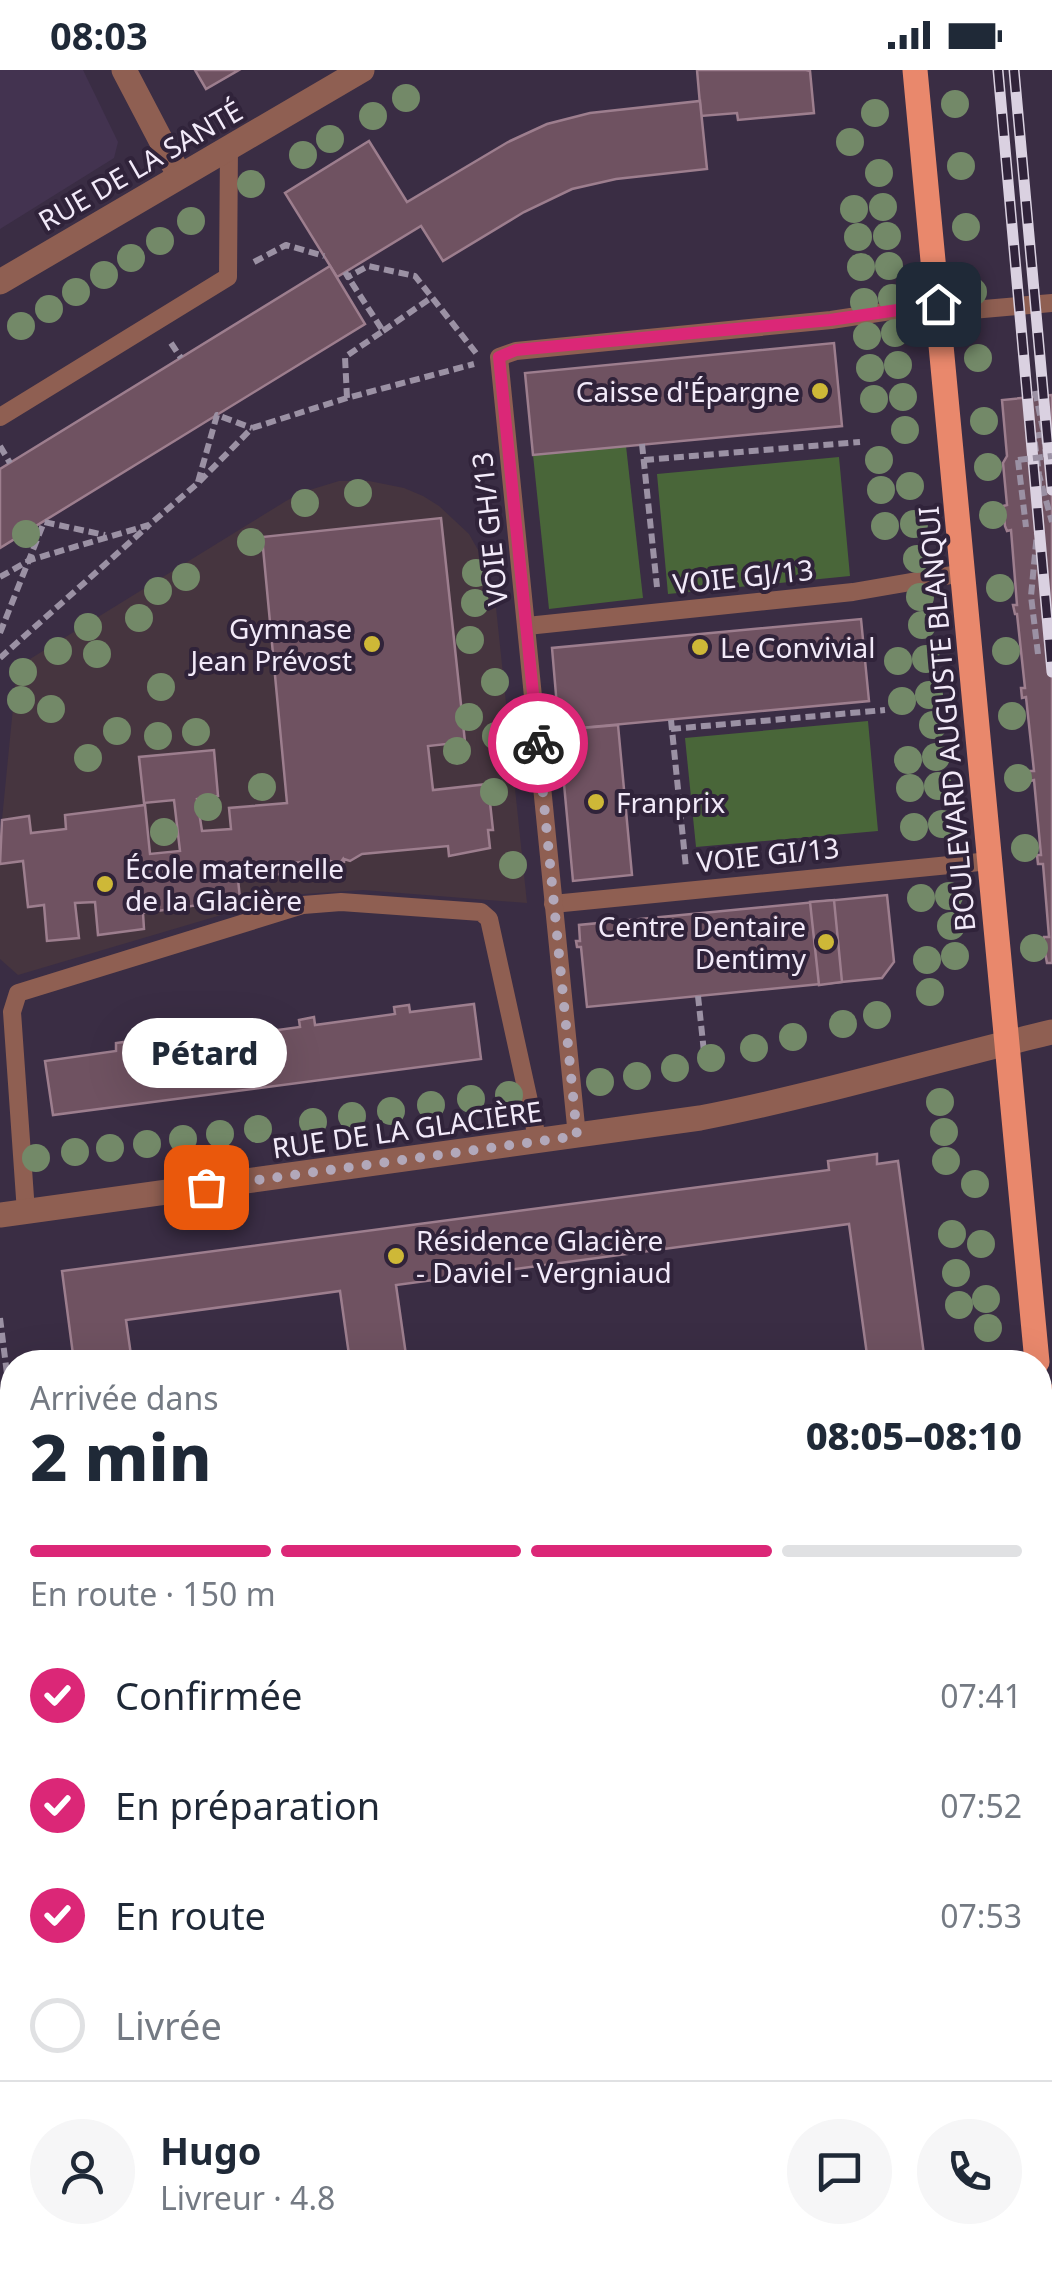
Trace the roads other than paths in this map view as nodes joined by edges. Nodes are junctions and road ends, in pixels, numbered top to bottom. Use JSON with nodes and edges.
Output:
{"nodes":[{"id":1,"x":124,"y":70,"type":"edge"},
{"id":2,"x":362,"y":70,"type":"edge"},
{"id":3,"x":915,"y":70,"type":"edge"},
{"id":4,"x":229,"y":146,"type":"junction"},
{"id":5,"x":178,"y":175,"type":"junction"},
{"id":6,"x":0,"y":282,"type":"edge"},
{"id":7,"x":1052,"y":303,"type":"edge"},
{"id":8,"x":938,"y":308,"type":"junction"},
{"id":9,"x":0,"y":417,"type":"edge"},
{"id":10,"x":963,"y":573,"type":"junction"},
{"id":11,"x":527,"y":626,"type":"junction"},
{"id":12,"x":990,"y":861,"type":"junction"},
{"id":13,"x":553,"y":904,"type":"junction"},
{"id":14,"x":1052,"y":1032,"type":"edge"},
{"id":15,"x":1008,"y":1042,"type":"junction"},
{"id":16,"x":577,"y":1136,"type":"junction"},
{"id":17,"x":538,"y":1142,"type":"junction"},
{"id":18,"x":13,"y":1213,"type":"edge"},
{"id":19,"x":1037,"y":1350,"type":"edge"}],
"edges":[{"from":1,"to":5,"type":"street"},
{"from":2,"to":4,"type":"street","name":"RUE DE LA SANTÉ"},
{"from":3,"to":8,"type":"main road","name":"BOULEVARD AUGUSTE BLANQUI"},
{"from":4,"to":5,"type":"street","name":"RUE DE LA SANTÉ"},
{"from":4,"to":9,"type":"lane"},
{"from":5,"to":6,"type":"street","name":"RUE DE LA SANTÉ"},
{"from":7,"to":8,"type":"lane"},
{"from":8,"to":10,"type":"main road","name":"BOULEVARD AUGUSTE BLANQUI"},
{"from":8,"to":11,"type":"lane","name":"VOIE GH/13"},
{"from":10,"to":11,"type":"lane","name":"VOIE GJ/13"},
{"from":10,"to":12,"type":"main road","name":"BOULEVARD AUGUSTE BLANQUI"},
{"from":11,"to":13,"type":"lane","name":"VOIE GH/13"},
{"from":12,"to":13,"type":"lane","name":"VOIE GI/13"},
{"from":12,"to":15,"type":"main road","name":"BOULEVARD AUGUSTE BLANQUI"},
{"from":13,"to":16,"type":"lane","name":"VOIE GH/13"},
{"from":14,"to":15,"type":"street","name":"RUE DE LA GLACIÈRE"},
{"from":15,"to":16,"type":"street","name":"RUE DE LA GLACIÈRE"},
{"from":15,"to":19,"type":"main road","name":"BOULEVARD AUGUSTE BLANQUI"},
{"from":16,"to":17,"type":"street","name":"RUE DE LA GLACIÈRE"},
{"from":17,"to":18,"type":"street","name":"RUE DE LA GLACIÈRE"},
{"from":17,"to":18,"type":"lane"}]}
